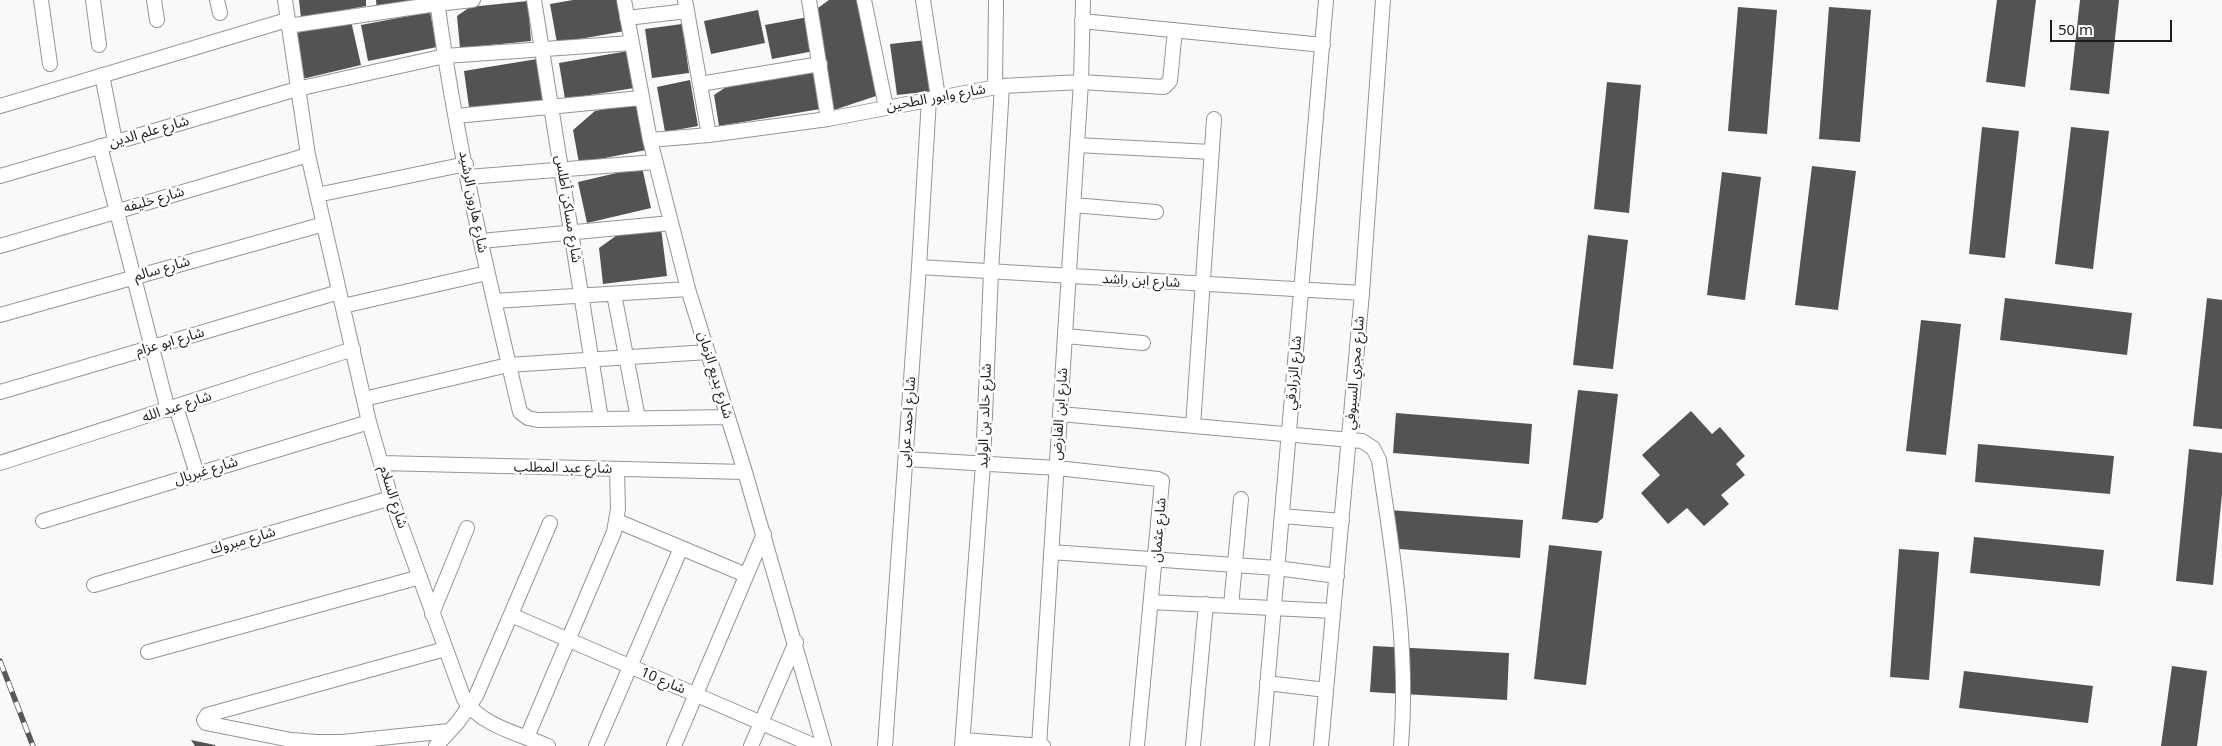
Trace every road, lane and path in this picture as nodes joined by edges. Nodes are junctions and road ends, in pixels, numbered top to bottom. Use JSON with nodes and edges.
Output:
{"nodes":[{"id":1,"x":41,"y":0,"type":"edge"},
{"id":2,"x":93,"y":0,"type":"edge"},
{"id":3,"x":154,"y":0,"type":"edge"},
{"id":4,"x":285,"y":0,"type":"edge"},
{"id":5,"x":474,"y":0,"type":"edge"},
{"id":6,"x":534,"y":0,"type":"edge"},
{"id":7,"x":624,"y":0,"type":"edge"},
{"id":8,"x":809,"y":0,"type":"edge"},
{"id":9,"x":864,"y":0,"type":"edge"},
{"id":10,"x":923,"y":0,"type":"edge"},
{"id":11,"x":996,"y":0,"type":"edge"},
{"id":12,"x":1083,"y":0,"type":"edge"},
{"id":13,"x":1326,"y":0,"type":"edge"},
{"id":14,"x":1383,"y":0,"type":"edge"},
{"id":15,"x":437,"y":2,"type":"edge"},
{"id":16,"x":686,"y":5,"type":"edge"},
{"id":17,"x":627,"y":18,"type":"junction"},
{"id":18,"x":157,"y":20,"type":"dead end"},
{"id":19,"x":1082,"y":21,"type":"junction"},
{"id":20,"x":288,"y":23,"type":"junction"},
{"id":21,"x":1175,"y":30,"type":"junction"},
{"id":22,"x":631,"y":43,"type":"junction"},
{"id":23,"x":1323,"y":45,"type":"junction"},
{"id":24,"x":100,"y":46,"type":"dead end"},
{"id":25,"x":542,"y":49,"type":"junction"},
{"id":26,"x":444,"y":56,"type":"junction"},
{"id":27,"x":50,"y":64,"type":"dead end"},
{"id":28,"x":820,"y":64,"type":"junction"},
{"id":29,"x":102,"y":75,"type":"junction"},
{"id":30,"x":1081,"y":82,"type":"junction"},
{"id":31,"x":700,"y":84,"type":"junction"},
{"id":32,"x":998,"y":87,"type":"junction"},
{"id":33,"x":298,"y":89,"type":"junction"},
{"id":34,"x":641,"y":98,"type":"junction"},
{"id":35,"x":933,"y":98,"type":"junction"},
{"id":36,"x":0,"y":106,"type":"edge"},
{"id":37,"x":551,"y":107,"type":"junction"},
{"id":38,"x":886,"y":107,"type":"junction"},
{"id":39,"x":456,"y":116,"type":"junction"},
{"id":40,"x":828,"y":119,"type":"junction"},
{"id":41,"x":1214,"y":120,"type":"dead end"},
{"id":42,"x":709,"y":135,"type":"junction"},
{"id":43,"x":650,"y":140,"type":"junction"},
{"id":44,"x":115,"y":142,"type":"junction"},
{"id":45,"x":1077,"y":145,"type":"junction"},
{"id":46,"x":100,"y":146,"type":"junction"},
{"id":47,"x":1212,"y":152,"type":"junction"},
{"id":48,"x":308,"y":155,"type":"junction"},
{"id":49,"x":655,"y":162,"type":"junction"},
{"id":50,"x":467,"y":170,"type":"junction"},
{"id":51,"x":561,"y":170,"type":"junction"},
{"id":52,"x":0,"y":176,"type":"edge"},
{"id":53,"x":317,"y":195,"type":"junction"},
{"id":54,"x":1073,"y":205,"type":"junction"},
{"id":55,"x":117,"y":211,"type":"junction"},
{"id":56,"x":1156,"y":212,"type":"dead end"},
{"id":57,"x":671,"y":223,"type":"junction"},
{"id":58,"x":324,"y":224,"type":"junction"},
{"id":59,"x":572,"y":233,"type":"junction"},
{"id":60,"x":481,"y":241,"type":"junction"},
{"id":61,"x":0,"y":246,"type":"edge"},
{"id":62,"x":919,"y":267,"type":"junction"},
{"id":63,"x":991,"y":272,"type":"junction"},
{"id":64,"x":487,"y":273,"type":"junction"},
{"id":65,"x":134,"y":277,"type":"junction"},
{"id":66,"x":1069,"y":277,"type":"junction"},
{"id":67,"x":1203,"y":284,"type":"junction"},
{"id":68,"x":688,"y":289,"type":"junction"},
{"id":69,"x":1302,"y":290,"type":"junction"},
{"id":70,"x":340,"y":292,"type":"junction"},
{"id":71,"x":1362,"y":293,"type":"junction"},
{"id":72,"x":614,"y":294,"type":"junction"},
{"id":73,"x":582,"y":296,"type":"junction"},
{"id":74,"x":494,"y":301,"type":"junction"},
{"id":75,"x":343,"y":306,"type":"junction"},
{"id":76,"x":0,"y":315,"type":"edge"},
{"id":77,"x":1065,"y":336,"type":"junction"},
{"id":78,"x":1143,"y":343,"type":"dead end"},
{"id":79,"x":152,"y":347,"type":"junction"},
{"id":80,"x":353,"y":349,"type":"junction"},
{"id":81,"x":708,"y":352,"type":"junction"},
{"id":82,"x":627,"y":358,"type":"junction"},
{"id":83,"x":592,"y":360,"type":"junction"},
{"id":84,"x":508,"y":365,"type":"junction"},
{"id":85,"x":0,"y":392,"type":"edge"},
{"id":86,"x":364,"y":399,"type":"junction"},
{"id":87,"x":172,"y":409,"type":"junction"},
{"id":88,"x":1060,"y":414,"type":"junction"},
{"id":89,"x":728,"y":416,"type":"junction"},
{"id":90,"x":638,"y":418,"type":"junction"},
{"id":91,"x":602,"y":419,"type":"junction"},
{"id":92,"x":369,"y":422,"type":"junction"},
{"id":93,"x":1193,"y":426,"type":"junction"},
{"id":94,"x":1289,"y":435,"type":"junction"},
{"id":95,"x":1349,"y":440,"type":"junction"},
{"id":96,"x":906,"y":459,"type":"junction"},
{"id":97,"x":0,"y":463,"type":"edge"},
{"id":98,"x":382,"y":463,"type":"junction"},
{"id":99,"x":983,"y":464,"type":"junction"},
{"id":100,"x":1057,"y":468,"type":"junction"},
{"id":101,"x":617,"y":469,"type":"junction"},
{"id":102,"x":746,"y":472,"type":"junction"},
{"id":103,"x":197,"y":474,"type":"junction"},
{"id":104,"x":392,"y":498,"type":"junction"},
{"id":105,"x":1241,"y":500,"type":"dead end"},
{"id":106,"x":1282,"y":516,"type":"junction"},
{"id":107,"x":43,"y":521,"type":"dead end"},
{"id":108,"x":617,"y":521,"type":"junction"},
{"id":109,"x":1342,"y":521,"type":"junction"},
{"id":110,"x":550,"y":523,"type":"dead end"},
{"id":111,"x":467,"y":528,"type":"dead end"},
{"id":112,"x":764,"y":534,"type":"junction"},
{"id":113,"x":681,"y":548,"type":"junction"},
{"id":114,"x":1051,"y":552,"type":"junction"},
{"id":115,"x":1156,"y":559,"type":"junction"},
{"id":116,"x":1235,"y":565,"type":"junction"},
{"id":117,"x":1277,"y":568,"type":"junction"},
{"id":118,"x":746,"y":575,"type":"junction"},
{"id":119,"x":1337,"y":576,"type":"junction"},
{"id":120,"x":420,"y":577,"type":"junction"},
{"id":121,"x":94,"y":585,"type":"dead end"},
{"id":122,"x":1152,"y":602,"type":"junction"},
{"id":123,"x":1206,"y":604,"type":"junction"},
{"id":124,"x":1231,"y":606,"type":"junction"},
{"id":125,"x":1274,"y":608,"type":"junction"},
{"id":126,"x":1334,"y":611,"type":"junction"},
{"id":127,"x":432,"y":614,"type":"junction"},
{"id":128,"x":511,"y":615,"type":"junction"},
{"id":129,"x":568,"y":640,"type":"junction"},
{"id":130,"x":796,"y":642,"type":"junction"},
{"id":131,"x":445,"y":649,"type":"junction"},
{"id":132,"x":148,"y":652,"type":"dead end"},
{"id":133,"x":630,"y":666,"type":"junction"},
{"id":134,"x":1268,"y":683,"type":"junction"},
{"id":135,"x":1326,"y":690,"type":"junction"},
{"id":136,"x":695,"y":695,"type":"junction"},
{"id":137,"x":469,"y":708,"type":"junction"},
{"id":138,"x":761,"y":723,"type":"junction"},
{"id":139,"x":450,"y":731,"type":"junction"},
{"id":140,"x":527,"y":737,"type":"junction"},
{"id":141,"x":270,"y":740,"type":"edge"},
{"id":142,"x":963,"y":743,"type":"edge"},
{"id":143,"x":436,"y":746,"type":"edge"},
{"id":144,"x":547,"y":746,"type":"edge"},
{"id":145,"x":596,"y":746,"type":"edge"},
{"id":146,"x":674,"y":746,"type":"edge"},
{"id":147,"x":751,"y":746,"type":"edge"},
{"id":148,"x":815,"y":746,"type":"edge"},
{"id":149,"x":824,"y":746,"type":"edge"},
{"id":150,"x":885,"y":746,"type":"edge"},
{"id":151,"x":1039,"y":746,"type":"edge"},
{"id":152,"x":1043,"y":746,"type":"edge"},
{"id":153,"x":1137,"y":746,"type":"edge"},
{"id":154,"x":1193,"y":746,"type":"edge"},
{"id":155,"x":1262,"y":746,"type":"edge"},
{"id":156,"x":1321,"y":746,"type":"edge"},
{"id":157,"x":1401,"y":746,"type":"edge"}],
"edges":[{"from":1,"to":27,"type":"street"},
{"from":2,"to":24,"type":"street"},
{"from":3,"to":18,"type":"street"},
{"from":4,"to":20,"type":"street","name":"شارع السلام"},
{"from":5,"to":15,"type":"street"},
{"from":6,"to":25,"type":"street","name":"شارع مساكن أطلس"},
{"from":7,"to":17,"type":"street","name":"شارع بديع الزمان"},
{"from":8,"to":28,"type":"street"},
{"from":9,"to":38,"type":"street"},
{"from":10,"to":35,"type":"street","name":"شارع احمد عرابى"},
{"from":11,"to":32,"type":"street","name":"شارع خالد بن الوليد"},
{"from":12,"to":19,"type":"street","name":"شارع ابن الفارض"},
{"from":13,"to":23,"type":"street","name":"شارع الزرادقي"},
{"from":14,"to":71,"type":"street","name":"شارع مجري السيوفي"},
{"from":15,"to":20,"type":"street"},
{"from":15,"to":26,"type":"street","name":"شارع هارون الرشيد"},
{"from":16,"to":17,"type":"street"},
{"from":16,"to":31,"type":"street"},
{"from":17,"to":22,"type":"street","name":"شارع بديع الزمان"},
{"from":19,"to":21,"type":"street"},
{"from":19,"to":30,"type":"street","name":"شارع ابن الفارض"},
{"from":20,"to":29,"type":"street"},
{"from":20,"to":33,"type":"street","name":"شارع السلام"},
{"from":21,"to":23,"type":"street"},
{"from":21,"to":30,"type":"street","name":"شارع وابور الطحين"},
{"from":22,"to":25,"type":"street","name":"شارع علم الدين"},
{"from":22,"to":34,"type":"street","name":"شارع بديع الزمان"},
{"from":23,"to":69,"type":"street","name":"شارع الزرادقي"},
{"from":25,"to":26,"type":"street","name":"شارع علم الدين"},
{"from":25,"to":37,"type":"street","name":"شارع مساكن أطلس"},
{"from":26,"to":33,"type":"street","name":"شارع علم الدين"},
{"from":26,"to":39,"type":"street","name":"شارع هارون الرشيد"},
{"from":28,"to":31,"type":"street"},
{"from":28,"to":40,"type":"street"},
{"from":29,"to":36,"type":"street"},
{"from":29,"to":44,"type":"street"},
{"from":30,"to":32,"type":"street","name":"شارع وابور الطحين"},
{"from":30,"to":45,"type":"street","name":"شارع ابن الفارض"},
{"from":31,"to":42,"type":"street"},
{"from":32,"to":35,"type":"street","name":"شارع وابور الطحين"},
{"from":32,"to":63,"type":"street","name":"شارع خالد بن الوليد"},
{"from":33,"to":44,"type":"street","name":"شارع علم الدين"},
{"from":33,"to":48,"type":"street","name":"شارع السلام"},
{"from":34,"to":37,"type":"street"},
{"from":34,"to":43,"type":"street","name":"شارع بديع الزمان"},
{"from":35,"to":38,"type":"street","name":"شارع وابور الطحين"},
{"from":35,"to":62,"type":"street","name":"شارع احمد عرابى"},
{"from":37,"to":39,"type":"street"},
{"from":37,"to":51,"type":"street","name":"شارع مساكن أطلس"},
{"from":38,"to":40,"type":"street","name":"شارع وابور الطحين"},
{"from":39,"to":50,"type":"street","name":"شارع هارون الرشيد"},
{"from":40,"to":42,"type":"street","name":"شارع وابور الطحين"},
{"from":41,"to":47,"type":"street"},
{"from":42,"to":43,"type":"street","name":"شارع وابور الطحين"},
{"from":43,"to":49,"type":"street","name":"شارع بديع الزمان"},
{"from":44,"to":46,"type":"street","name":"شارع علم الدين"},
{"from":45,"to":47,"type":"street"},
{"from":45,"to":54,"type":"street","name":"شارع ابن الفارض"},
{"from":46,"to":52,"type":"street","name":"شارع علم الدين"},
{"from":46,"to":55,"type":"street"},
{"from":47,"to":67,"type":"street"},
{"from":48,"to":53,"type":"street","name":"شارع السلام"},
{"from":48,"to":55,"type":"street","name":"شارع خليفه"},
{"from":49,"to":51,"type":"street"},
{"from":49,"to":57,"type":"street","name":"شارع بديع الزمان"},
{"from":50,"to":51,"type":"street"},
{"from":50,"to":53,"type":"street"},
{"from":50,"to":60,"type":"street","name":"شارع هارون الرشيد"},
{"from":51,"to":59,"type":"street","name":"شارع مساكن أطلس"},
{"from":53,"to":58,"type":"street","name":"شارع السلام"},
{"from":54,"to":56,"type":"street"},
{"from":54,"to":66,"type":"street","name":"شارع ابن الفارض"},
{"from":55,"to":61,"type":"street","name":"شارع خليفه"},
{"from":55,"to":65,"type":"street"},
{"from":57,"to":59,"type":"street"},
{"from":57,"to":68,"type":"street","name":"شارع بديع الزمان"},
{"from":58,"to":65,"type":"street","name":"شارع سالم"},
{"from":58,"to":70,"type":"street","name":"شارع السلام"},
{"from":59,"to":60,"type":"street"},
{"from":59,"to":73,"type":"street","name":"شارع مساكن أطلس"},
{"from":60,"to":64,"type":"street","name":"شارع هارون الرشيد"},
{"from":62,"to":63,"type":"street","name":"شارع ابن راشد"},
{"from":62,"to":96,"type":"street","name":"شارع احمد عرابى"},
{"from":63,"to":66,"type":"street","name":"شارع ابن راشد"},
{"from":63,"to":99,"type":"street","name":"شارع خالد بن الوليد"},
{"from":64,"to":74,"type":"street","name":"شارع هارون الرشيد"},
{"from":64,"to":75,"type":"street"},
{"from":65,"to":76,"type":"street","name":"شارع سالم"},
{"from":65,"to":79,"type":"street"},
{"from":66,"to":67,"type":"street","name":"شارع ابن راشد"},
{"from":66,"to":77,"type":"street","name":"شارع ابن الفارض"},
{"from":67,"to":69,"type":"street","name":"شارع ابن راشد"},
{"from":67,"to":93,"type":"street"},
{"from":68,"to":72,"type":"street"},
{"from":68,"to":81,"type":"street","name":"شارع بديع الزمان"},
{"from":69,"to":71,"type":"street","name":"شارع ابن راشد"},
{"from":69,"to":94,"type":"street","name":"شارع الزرادقي"},
{"from":70,"to":75,"type":"street","name":"شارع السلام"},
{"from":70,"to":79,"type":"street","name":"شارع ابو عزام"},
{"from":71,"to":95,"type":"street","name":"شارع مجري السيوفي"},
{"from":72,"to":73,"type":"street"},
{"from":72,"to":82,"type":"street"},
{"from":73,"to":74,"type":"street"},
{"from":73,"to":83,"type":"street","name":"شارع مساكن أطلس"},
{"from":74,"to":84,"type":"street","name":"شارع هارون الرشيد"},
{"from":75,"to":80,"type":"street","name":"شارع السلام"},
{"from":77,"to":78,"type":"street"},
{"from":77,"to":88,"type":"street","name":"شارع ابن الفارض"},
{"from":79,"to":85,"type":"street","name":"شارع ابو عزام"},
{"from":79,"to":87,"type":"street"},
{"from":80,"to":86,"type":"street","name":"شارع السلام"},
{"from":80,"to":87,"type":"street","name":"شارع عبد الله"},
{"from":81,"to":82,"type":"street"},
{"from":81,"to":89,"type":"street","name":"شارع بديع الزمان"},
{"from":82,"to":83,"type":"street"},
{"from":82,"to":90,"type":"street"},
{"from":83,"to":84,"type":"street"},
{"from":83,"to":91,"type":"street","name":"شارع مساكن أطلس"},
{"from":84,"to":86,"type":"street"},
{"from":84,"to":91,"type":"street","name":"شارع هارون الرشيد"},
{"from":86,"to":92,"type":"street","name":"شارع السلام"},
{"from":87,"to":97,"type":"street","name":"شارع عبد الله"},
{"from":87,"to":103,"type":"street"},
{"from":88,"to":93,"type":"street"},
{"from":88,"to":100,"type":"street","name":"شارع ابن الفارض"},
{"from":89,"to":90,"type":"street"},
{"from":89,"to":102,"type":"street","name":"شارع بديع الزمان"},
{"from":90,"to":91,"type":"street"},
{"from":92,"to":98,"type":"street","name":"شارع السلام"},
{"from":92,"to":103,"type":"street","name":"شارع غبريال"},
{"from":93,"to":94,"type":"street"},
{"from":94,"to":95,"type":"street"},
{"from":94,"to":106,"type":"street","name":"شارع الزرادقي"},
{"from":95,"to":109,"type":"street","name":"شارع مجري السيوفي"},
{"from":95,"to":157,"type":"street"},
{"from":96,"to":99,"type":"street","name":"شارع عثمان"},
{"from":96,"to":150,"type":"street","name":"شارع احمد عرابى"},
{"from":98,"to":101,"type":"street","name":"شارع عبد المطلب"},
{"from":98,"to":104,"type":"street","name":"شارع السلام"},
{"from":99,"to":100,"type":"street","name":"شارع عثمان"},
{"from":99,"to":142,"type":"street","name":"شارع خالد بن الوليد"},
{"from":100,"to":114,"type":"street","name":"شارع ابن الفارض"},
{"from":100,"to":115,"type":"street","name":"شارع عثمان"},
{"from":101,"to":102,"type":"street","name":"شارع عبد المطلب"},
{"from":101,"to":108,"type":"street"},
{"from":102,"to":112,"type":"street","name":"شارع بديع الزمان"},
{"from":103,"to":107,"type":"street","name":"شارع غبريال"},
{"from":104,"to":120,"type":"street","name":"شارع السلام"},
{"from":104,"to":121,"type":"street","name":"شارع مبروك"},
{"from":105,"to":116,"type":"street"},
{"from":106,"to":109,"type":"street"},
{"from":106,"to":117,"type":"street","name":"شارع الزرادقي"},
{"from":108,"to":113,"type":"street"},
{"from":108,"to":129,"type":"street"},
{"from":109,"to":119,"type":"street","name":"شارع مجري السيوفي"},
{"from":110,"to":128,"type":"street"},
{"from":111,"to":127,"type":"street"},
{"from":112,"to":118,"type":"street"},
{"from":112,"to":130,"type":"street","name":"شارع بديع الزمان"},
{"from":113,"to":118,"type":"street"},
{"from":113,"to":133,"type":"street"},
{"from":114,"to":115,"type":"street"},
{"from":114,"to":151,"type":"street","name":"شارع ابن الفارض"},
{"from":115,"to":116,"type":"street"},
{"from":115,"to":122,"type":"street","name":"شارع عثمان"},
{"from":116,"to":117,"type":"street"},
{"from":116,"to":124,"type":"street"},
{"from":117,"to":119,"type":"street"},
{"from":117,"to":125,"type":"street","name":"شارع الزرادقي"},
{"from":118,"to":136,"type":"street"},
{"from":119,"to":126,"type":"street","name":"شارع مجري السيوفي"},
{"from":120,"to":127,"type":"street","name":"شارع السلام"},
{"from":120,"to":132,"type":"street"},
{"from":122,"to":123,"type":"street"},
{"from":122,"to":153,"type":"street","name":"شارع عثمان"},
{"from":123,"to":124,"type":"street"},
{"from":123,"to":154,"type":"street"},
{"from":124,"to":125,"type":"street"},
{"from":125,"to":126,"type":"street"},
{"from":125,"to":134,"type":"street","name":"شارع الزرادقي"},
{"from":126,"to":135,"type":"street","name":"شارع مجري السيوفي"},
{"from":127,"to":131,"type":"street","name":"شارع السلام"},
{"from":128,"to":129,"type":"street","name":"شارع 10"},
{"from":128,"to":137,"type":"street"},
{"from":129,"to":133,"type":"street","name":"شارع 10"},
{"from":129,"to":140,"type":"street"},
{"from":130,"to":138,"type":"street"},
{"from":130,"to":149,"type":"street","name":"شارع بديع الزمان"},
{"from":131,"to":137,"type":"street","name":"شارع السلام"},
{"from":131,"to":141,"type":"street"},
{"from":133,"to":136,"type":"street","name":"شارع 10"},
{"from":133,"to":145,"type":"street"},
{"from":134,"to":135,"type":"street"},
{"from":134,"to":155,"type":"street","name":"شارع الزرادقي"},
{"from":135,"to":156,"type":"street","name":"شارع مجري السيوفي"},
{"from":136,"to":138,"type":"street","name":"شارع 10"},
{"from":136,"to":146,"type":"street"},
{"from":137,"to":139,"type":"street"},
{"from":137,"to":140,"type":"street"},
{"from":138,"to":147,"type":"street"},
{"from":138,"to":148,"type":"street","name":"شارع 10"},
{"from":139,"to":141,"type":"street"},
{"from":139,"to":143,"type":"street"},
{"from":140,"to":144,"type":"street"},
{"from":142,"to":151,"type":"street"},
{"from":151,"to":152,"type":"street"}]}
